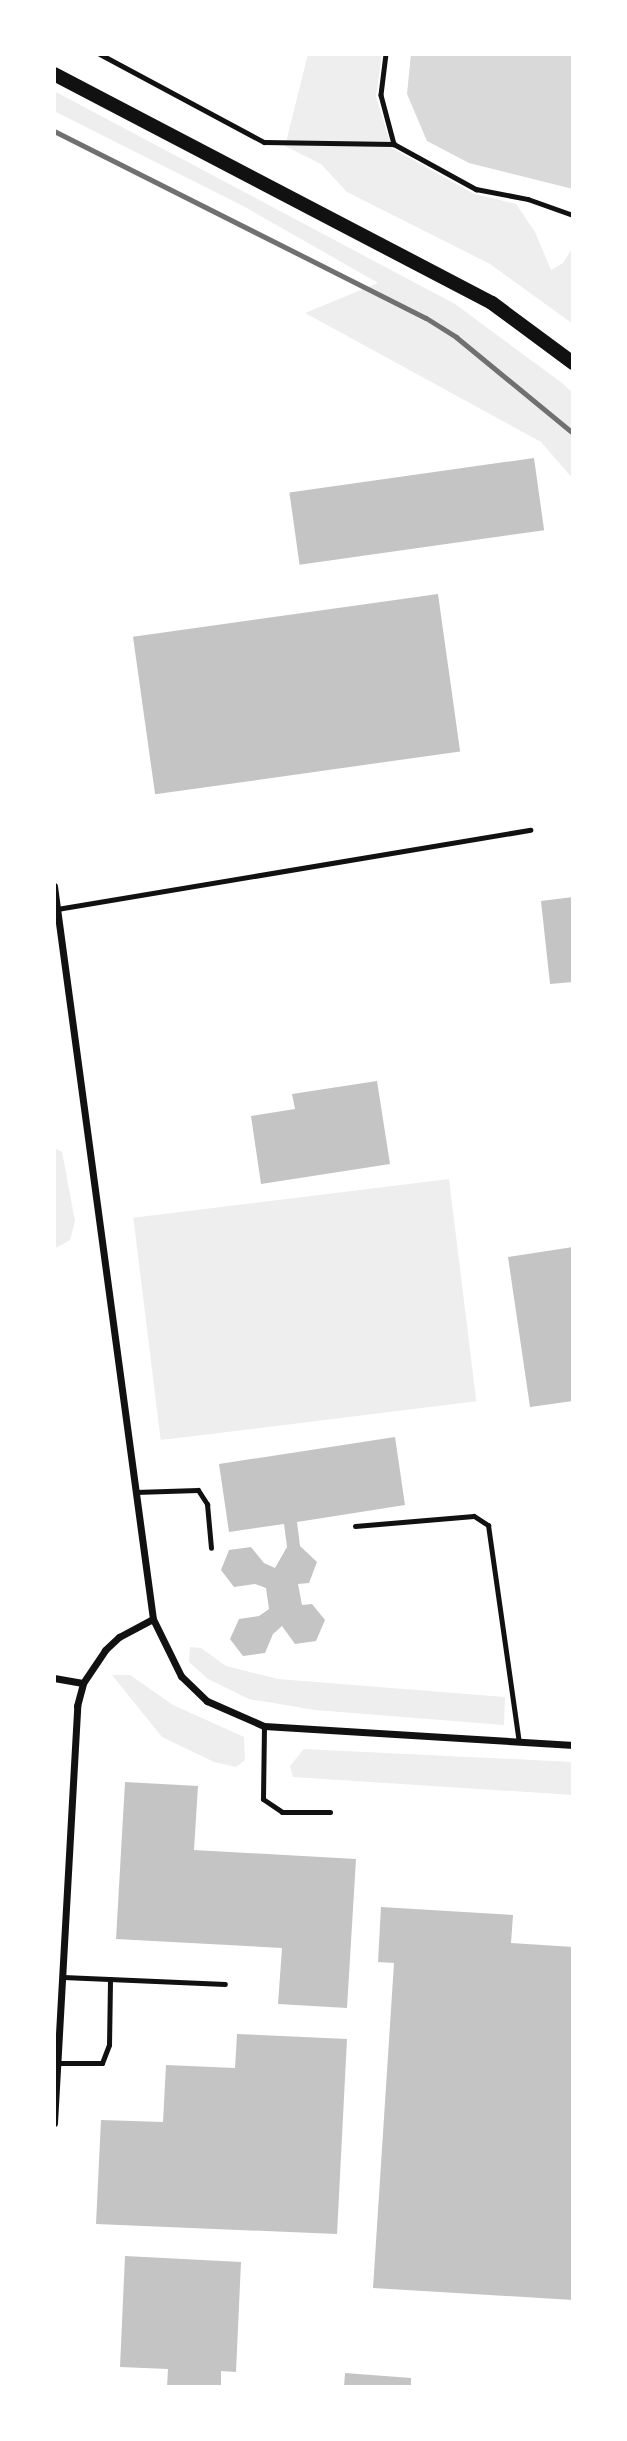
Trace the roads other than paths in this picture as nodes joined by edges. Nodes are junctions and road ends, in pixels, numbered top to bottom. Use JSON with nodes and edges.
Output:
{"nodes":[{"id":1,"x":54,"y":74,"type":"edge"},
{"id":2,"x":573,"y":363,"type":"edge"},
{"id":3,"x":530,"y":830,"type":"dead end"},
{"id":4,"x":54,"y":886,"type":"edge"},
{"id":5,"x":57,"y":909,"type":"junction"},
{"id":6,"x":135,"y":1492,"type":"junction"},
{"id":7,"x":355,"y":1526,"type":"dead end"},
{"id":8,"x":211,"y":1548,"type":"dead end"},
{"id":9,"x":153,"y":1619,"type":"junction"},
{"id":10,"x":54,"y":1678,"type":"edge"},
{"id":11,"x":83,"y":1683,"type":"junction"},
{"id":12,"x":264,"y":1726,"type":"junction"},
{"id":13,"x":519,"y":1742,"type":"junction"},
{"id":14,"x":573,"y":1745,"type":"edge"},
{"id":15,"x":330,"y":1812,"type":"dead end"},
{"id":16,"x":63,"y":1977,"type":"junction"},
{"id":17,"x":110,"y":1979,"type":"junction"},
{"id":18,"x":225,"y":1983,"type":"dead end"},
{"id":19,"x":58,"y":2063,"type":"junction"},
{"id":20,"x":54,"y":2123,"type":"edge"}],
"edges":[{"from":1,"to":2,"type":"main road"},
{"from":3,"to":5,"type":"lane"},
{"from":4,"to":5,"type":"street"},
{"from":5,"to":6,"type":"street"},
{"from":6,"to":8,"type":"lane"},
{"from":6,"to":9,"type":"street"},
{"from":7,"to":13,"type":"lane"},
{"from":9,"to":11,"type":"street"},
{"from":9,"to":12,"type":"street"},
{"from":10,"to":11,"type":"street"},
{"from":11,"to":16,"type":"street"},
{"from":12,"to":13,"type":"street"},
{"from":12,"to":15,"type":"lane"},
{"from":13,"to":14,"type":"street"},
{"from":16,"to":17,"type":"lane"},
{"from":16,"to":19,"type":"street"},
{"from":17,"to":18,"type":"lane"},
{"from":17,"to":19,"type":"lane"},
{"from":19,"to":20,"type":"street"}]}
